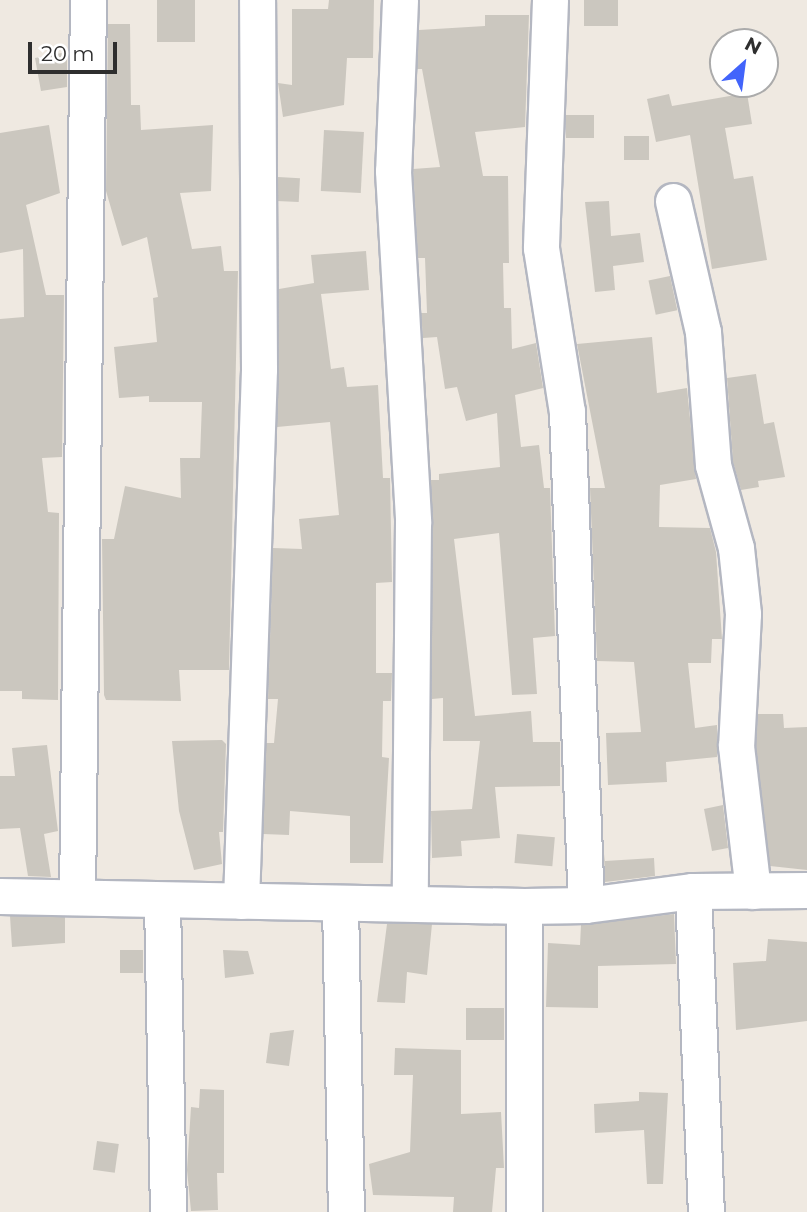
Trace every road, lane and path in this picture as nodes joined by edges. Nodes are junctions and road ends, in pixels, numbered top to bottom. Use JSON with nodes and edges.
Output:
{"nodes":[{"id":1,"x":88,"y":0,"type":"edge"},
{"id":2,"x":257,"y":0,"type":"edge"},
{"id":3,"x":400,"y":0,"type":"edge"},
{"id":4,"x":550,"y":0,"type":"edge"},
{"id":5,"x":673,"y":201,"type":"dead end"},
{"id":6,"x":807,"y":890,"type":"edge"},
{"id":7,"x":693,"y":891,"type":"junction"},
{"id":8,"x":753,"y":891,"type":"junction"},
{"id":9,"x":77,"y":896,"type":"junction"},
{"id":10,"x":0,"y":897,"type":"edge"},
{"id":11,"x":162,"y":901,"type":"junction"},
{"id":12,"x":241,"y":901,"type":"junction"},
{"id":13,"x":410,"y":902,"type":"junction"},
{"id":14,"x":340,"y":903,"type":"junction"},
{"id":15,"x":586,"y":905,"type":"junction"},
{"id":16,"x":524,"y":906,"type":"junction"},
{"id":17,"x":168,"y":1212,"type":"edge"},
{"id":18,"x":346,"y":1212,"type":"edge"},
{"id":19,"x":524,"y":1212,"type":"edge"},
{"id":20,"x":706,"y":1212,"type":"edge"}],
"edges":[{"from":1,"to":9,"type":"street"},
{"from":2,"to":12,"type":"street"},
{"from":3,"to":13,"type":"street"},
{"from":4,"to":15,"type":"street"},
{"from":5,"to":8,"type":"street"},
{"from":6,"to":8,"type":"street"},
{"from":7,"to":8,"type":"street"},
{"from":7,"to":15,"type":"street"},
{"from":7,"to":20,"type":"street"},
{"from":9,"to":10,"type":"street"},
{"from":9,"to":11,"type":"street"},
{"from":11,"to":12,"type":"street"},
{"from":11,"to":17,"type":"street"},
{"from":12,"to":14,"type":"street"},
{"from":13,"to":14,"type":"street"},
{"from":13,"to":16,"type":"street"},
{"from":14,"to":18,"type":"street"},
{"from":15,"to":16,"type":"street"},
{"from":16,"to":19,"type":"street"}]}
